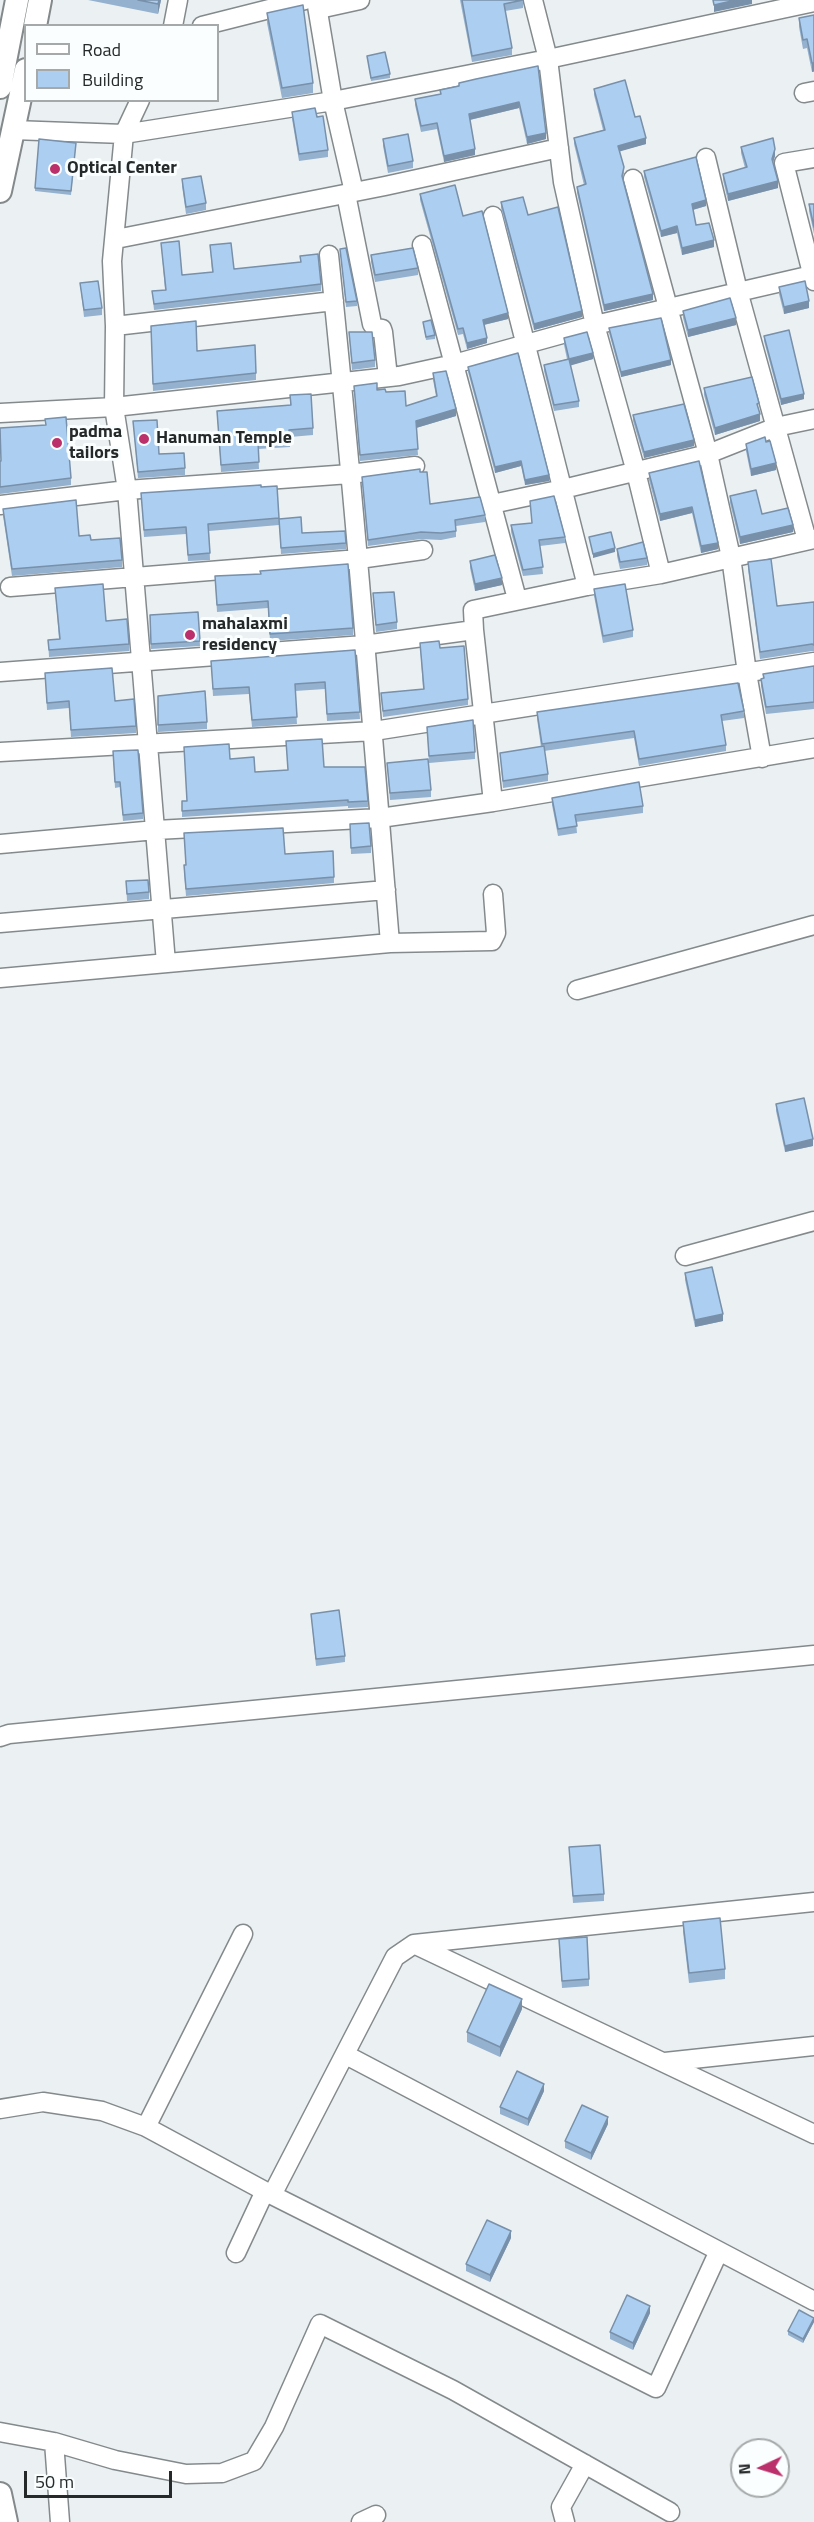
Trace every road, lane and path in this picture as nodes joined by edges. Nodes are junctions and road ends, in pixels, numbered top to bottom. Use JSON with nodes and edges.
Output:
{"nodes":[{"id":1,"x":17,"y":0,"type":"edge"},
{"id":2,"x":40,"y":0,"type":"edge"},
{"id":3,"x":177,"y":0,"type":"edge"},
{"id":4,"x":360,"y":0,"type":"edge"},
{"id":5,"x":533,"y":0,"type":"edge"},
{"id":6,"x":814,"y":2,"type":"edge"},
{"id":7,"x":313,"y":3,"type":"edge"},
{"id":8,"x":35,"y":24,"type":"edge"},
{"id":9,"x":173,"y":24,"type":"edge"},
{"id":10,"x":212,"y":24,"type":"edge"},
{"id":11,"x":548,"y":59,"type":"junction"},
{"id":12,"x":24,"y":79,"type":"edge"},
{"id":13,"x":0,"y":87,"type":"edge"},
{"id":14,"x":333,"y":100,"type":"junction"},
{"id":15,"x":139,"y":102,"type":"edge"},
{"id":16,"x":13,"y":130,"type":"junction"},
{"id":17,"x":124,"y":134,"type":"junction"},
{"id":18,"x":559,"y":148,"type":"junction"},
{"id":19,"x":706,"y":158,"type":"dead end"},
{"id":20,"x":814,"y":158,"type":"edge"},
{"id":21,"x":633,"y":179,"type":"dead end"},
{"id":22,"x":0,"y":190,"type":"edge"},
{"id":23,"x":350,"y":193,"type":"junction"},
{"id":24,"x":493,"y":216,"type":"dead end"},
{"id":25,"x":116,"y":239,"type":"junction"},
{"id":26,"x":422,"y":245,"type":"dead end"},
{"id":27,"x":810,"y":251,"type":"edge"},
{"id":28,"x":329,"y":255,"type":"dead end"},
{"id":29,"x":813,"y":278,"type":"edge"},
{"id":30,"x":738,"y":291,"type":"junction"},
{"id":31,"x":334,"y":301,"type":"junction"},
{"id":32,"x":667,"y":308,"type":"junction"},
{"id":33,"x":595,"y":325,"type":"junction"},
{"id":34,"x":115,"y":326,"type":"junction"},
{"id":35,"x":526,"y":344,"type":"junction"},
{"id":36,"x":454,"y":364,"type":"junction"},
{"id":37,"x":388,"y":377,"type":"junction"},
{"id":38,"x":342,"y":382,"type":"junction"},
{"id":39,"x":114,"y":407,"type":"junction"},
{"id":40,"x":0,"y":413,"type":"edge"},
{"id":41,"x":814,"y":419,"type":"edge"},
{"id":42,"x":776,"y":427,"type":"junction"},
{"id":43,"x":708,"y":454,"type":"junction"},
{"id":44,"x":416,"y":466,"type":"dead end"},
{"id":45,"x":636,"y":472,"type":"junction"},
{"id":46,"x":350,"y":474,"type":"junction"},
{"id":47,"x":563,"y":489,"type":"junction"},
{"id":48,"x":127,"y":490,"type":"junction"},
{"id":49,"x":492,"y":504,"type":"junction"},
{"id":50,"x":0,"y":505,"type":"edge"},
{"id":51,"x":811,"y":539,"type":"edge"},
{"id":52,"x":423,"y":550,"type":"dead end"},
{"id":53,"x":731,"y":557,"type":"junction"},
{"id":54,"x":359,"y":559,"type":"junction"},
{"id":55,"x":661,"y":574,"type":"junction"},
{"id":56,"x":134,"y":577,"type":"junction"},
{"id":57,"x":587,"y":586,"type":"junction"},
{"id":58,"x":10,"y":587,"type":"dead end"},
{"id":59,"x":517,"y":599,"type":"junction"},
{"id":60,"x":474,"y":630,"type":"junction"},
{"id":61,"x":364,"y":645,"type":"junction"},
{"id":62,"x":141,"y":660,"type":"junction"},
{"id":63,"x":814,"y":662,"type":"edge"},
{"id":64,"x":0,"y":672,"type":"edge"},
{"id":65,"x":747,"y":673,"type":"junction"},
{"id":66,"x":484,"y":714,"type":"junction"},
{"id":67,"x":374,"y":731,"type":"junction"},
{"id":68,"x":148,"y":742,"type":"junction"},
{"id":69,"x":814,"y":748,"type":"edge"},
{"id":70,"x":0,"y":752,"type":"edge"},
{"id":71,"x":762,"y":758,"type":"junction"},
{"id":72,"x":493,"y":802,"type":"junction"},
{"id":73,"x":380,"y":818,"type":"junction"},
{"id":74,"x":156,"y":830,"type":"junction"},
{"id":75,"x":0,"y":844,"type":"edge"},
{"id":76,"x":386,"y":890,"type":"junction"},
{"id":77,"x":493,"y":894,"type":"dead end"},
{"id":78,"x":162,"y":908,"type":"junction"},
{"id":79,"x":0,"y":923,"type":"edge"},
{"id":80,"x":814,"y":925,"type":"edge"},
{"id":81,"x":390,"y":943,"type":"junction"},
{"id":82,"x":166,"y":963,"type":"junction"},
{"id":83,"x":0,"y":978,"type":"edge"},
{"id":84,"x":577,"y":990,"type":"dead end"},
{"id":85,"x":814,"y":1221,"type":"edge"},
{"id":86,"x":685,"y":1256,"type":"dead end"},
{"id":87,"x":814,"y":1655,"type":"edge"},
{"id":88,"x":0,"y":1737,"type":"edge"},
{"id":89,"x":814,"y":1902,"type":"edge"},
{"id":90,"x":243,"y":1934,"type":"dead end"},
{"id":91,"x":414,"y":1944,"type":"junction"},
{"id":92,"x":814,"y":2046,"type":"edge"},
{"id":93,"x":346,"y":2055,"type":"junction"},
{"id":94,"x":665,"y":2062,"type":"junction"},
{"id":95,"x":0,"y":2109,"type":"edge"},
{"id":96,"x":146,"y":2127,"type":"junction"},
{"id":97,"x":814,"y":2134,"type":"edge"},
{"id":98,"x":269,"y":2193,"type":"junction"},
{"id":99,"x":236,"y":2253,"type":"dead end"},
{"id":100,"x":718,"y":2253,"type":"junction"},
{"id":101,"x":814,"y":2301,"type":"edge"},
{"id":102,"x":0,"y":2432,"type":"edge"},
{"id":103,"x":54,"y":2442,"type":"junction"},
{"id":104,"x":585,"y":2464,"type":"junction"},
{"id":105,"x":0,"y":2494,"type":"edge"},
{"id":106,"x":670,"y":2512,"type":"dead end"},
{"id":107,"x":6,"y":2522,"type":"edge"},
{"id":108,"x":60,"y":2522,"type":"edge"},
{"id":109,"x":564,"y":2522,"type":"edge"}],
"edges":[{"from":1,"to":13,"type":"street"},
{"from":2,"to":8,"type":"street"},
{"from":3,"to":9,"type":"street"},
{"from":4,"to":7,"type":"street"},
{"from":5,"to":11,"type":"street"},
{"from":6,"to":11,"type":"street"},
{"from":7,"to":10,"type":"street"},
{"from":7,"to":14,"type":"street"},
{"from":11,"to":14,"type":"street"},
{"from":11,"to":18,"type":"street"},
{"from":12,"to":16,"type":"street"},
{"from":14,"to":17,"type":"street"},
{"from":14,"to":23,"type":"street"},
{"from":15,"to":17,"type":"street"},
{"from":16,"to":17,"type":"street"},
{"from":16,"to":22,"type":"street"},
{"from":17,"to":25,"type":"street"},
{"from":18,"to":23,"type":"street"},
{"from":18,"to":33,"type":"street"},
{"from":19,"to":30,"type":"street"},
{"from":20,"to":27,"type":"street"},
{"from":21,"to":32,"type":"street"},
{"from":23,"to":25,"type":"street"},
{"from":23,"to":37,"type":"street"},
{"from":24,"to":35,"type":"street"},
{"from":25,"to":34,"type":"street"},
{"from":26,"to":36,"type":"street"},
{"from":27,"to":29,"type":"street"},
{"from":28,"to":31,"type":"street"},
{"from":29,"to":30,"type":"street"},
{"from":30,"to":32,"type":"street"},
{"from":30,"to":42,"type":"street"},
{"from":31,"to":34,"type":"street"},
{"from":31,"to":38,"type":"street"},
{"from":32,"to":33,"type":"street"},
{"from":32,"to":43,"type":"street"},
{"from":33,"to":35,"type":"street"},
{"from":33,"to":45,"type":"street"},
{"from":34,"to":39,"type":"street"},
{"from":35,"to":36,"type":"street"},
{"from":35,"to":47,"type":"street"},
{"from":36,"to":37,"type":"street"},
{"from":36,"to":49,"type":"street"},
{"from":37,"to":38,"type":"street"},
{"from":38,"to":39,"type":"street"},
{"from":38,"to":46,"type":"street"},
{"from":39,"to":40,"type":"street"},
{"from":39,"to":48,"type":"street"},
{"from":41,"to":42,"type":"street"},
{"from":42,"to":43,"type":"street"},
{"from":42,"to":51,"type":"street"},
{"from":43,"to":45,"type":"street"},
{"from":43,"to":53,"type":"street"},
{"from":44,"to":46,"type":"street"},
{"from":45,"to":47,"type":"street"},
{"from":45,"to":55,"type":"street"},
{"from":46,"to":48,"type":"street"},
{"from":46,"to":54,"type":"street"},
{"from":47,"to":49,"type":"street"},
{"from":47,"to":57,"type":"street"},
{"from":48,"to":50,"type":"street"},
{"from":48,"to":56,"type":"street"},
{"from":49,"to":59,"type":"street"},
{"from":51,"to":53,"type":"street"},
{"from":52,"to":54,"type":"street"},
{"from":53,"to":55,"type":"street"},
{"from":53,"to":65,"type":"street"},
{"from":54,"to":56,"type":"street"},
{"from":54,"to":61,"type":"street"},
{"from":55,"to":57,"type":"street"},
{"from":56,"to":58,"type":"street"},
{"from":56,"to":62,"type":"street"},
{"from":57,"to":59,"type":"street"},
{"from":59,"to":60,"type":"street"},
{"from":60,"to":61,"type":"street"},
{"from":60,"to":66,"type":"street"},
{"from":61,"to":62,"type":"street"},
{"from":61,"to":67,"type":"street"},
{"from":62,"to":64,"type":"street"},
{"from":62,"to":68,"type":"street"},
{"from":63,"to":65,"type":"street"},
{"from":65,"to":66,"type":"street"},
{"from":65,"to":71,"type":"street"},
{"from":66,"to":67,"type":"street"},
{"from":66,"to":72,"type":"street"},
{"from":67,"to":68,"type":"street"},
{"from":67,"to":73,"type":"street"},
{"from":68,"to":70,"type":"street"},
{"from":68,"to":74,"type":"street"},
{"from":69,"to":71,"type":"street"},
{"from":71,"to":72,"type":"street"},
{"from":72,"to":73,"type":"street"},
{"from":73,"to":74,"type":"street"},
{"from":73,"to":76,"type":"street"},
{"from":74,"to":75,"type":"street"},
{"from":74,"to":78,"type":"street"},
{"from":76,"to":78,"type":"street"},
{"from":76,"to":81,"type":"street"},
{"from":77,"to":81,"type":"street"},
{"from":78,"to":79,"type":"street"},
{"from":78,"to":82,"type":"street"},
{"from":80,"to":84,"type":"street"},
{"from":81,"to":82,"type":"street"},
{"from":82,"to":83,"type":"street"},
{"from":85,"to":86,"type":"street"},
{"from":87,"to":88,"type":"street"},
{"from":89,"to":91,"type":"street"},
{"from":90,"to":96,"type":"street"},
{"from":91,"to":93,"type":"street"},
{"from":91,"to":94,"type":"street"},
{"from":92,"to":94,"type":"street"},
{"from":93,"to":98,"type":"street"},
{"from":93,"to":100,"type":"street"},
{"from":94,"to":97,"type":"street"},
{"from":95,"to":96,"type":"street"},
{"from":96,"to":98,"type":"street"},
{"from":98,"to":99,"type":"street"},
{"from":98,"to":100,"type":"street"},
{"from":100,"to":101,"type":"street"},
{"from":102,"to":103,"type":"street"},
{"from":103,"to":104,"type":"street"},
{"from":103,"to":108,"type":"street"},
{"from":104,"to":106,"type":"street"},
{"from":104,"to":109,"type":"street"},
{"from":105,"to":107,"type":"street"}]}
